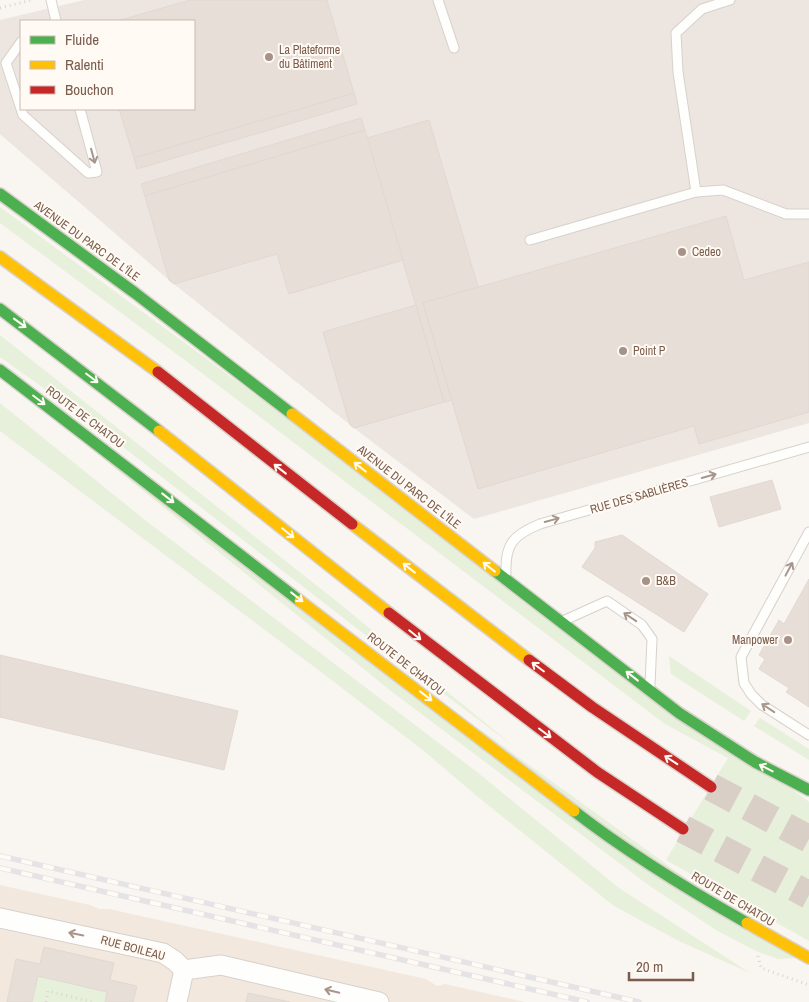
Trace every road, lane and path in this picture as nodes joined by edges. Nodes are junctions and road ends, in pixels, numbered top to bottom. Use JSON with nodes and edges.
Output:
{"nodes":[{"id":1,"x":32,"y":0,"type":"edge"},
{"id":2,"x":51,"y":0,"type":"edge"},
{"id":3,"x":438,"y":0,"type":"edge"},
{"id":4,"x":730,"y":0,"type":"edge"},
{"id":5,"x":0,"y":8,"type":"edge"},
{"id":6,"x":56,"y":20,"type":"edge"},
{"id":7,"x":20,"y":43,"type":"edge"},
{"id":8,"x":454,"y":48,"type":"dead end"},
{"id":9,"x":20,"y":106,"type":"edge"},
{"id":10,"x":21,"y":110,"type":"edge"},
{"id":11,"x":80,"y":110,"type":"edge"},
{"id":12,"x":696,"y":192,"type":"junction"},
{"id":13,"x":0,"y":194,"type":"edge"},
{"id":14,"x":809,"y":214,"type":"edge"},
{"id":15,"x":530,"y":240,"type":"dead end"},
{"id":16,"x":0,"y":256,"type":"edge"},
{"id":17,"x":0,"y":309,"type":"edge"},
{"id":18,"x":0,"y":370,"type":"edge"},
{"id":19,"x":809,"y":447,"type":"edge"},
{"id":20,"x":809,"y":532,"type":"edge"},
{"id":21,"x":506,"y":580,"type":"junction"},
{"id":22,"x":560,"y":622,"type":"junction"},
{"id":23,"x":650,"y":690,"type":"junction"},
{"id":24,"x":809,"y":735,"type":"edge"},
{"id":25,"x":712,"y":787,"type":"tunnel mouth"},
{"id":26,"x":809,"y":790,"type":"edge"},
{"id":27,"x":683,"y":829,"type":"tunnel mouth"},
{"id":28,"x":0,"y":918,"type":"edge"},
{"id":29,"x":809,"y":958,"type":"edge"},
{"id":30,"x":760,"y":962,"type":"dead end"},
{"id":31,"x":184,"y":970,"type":"junction"},
{"id":32,"x":809,"y":986,"type":"edge"},
{"id":33,"x":46,"y":1002,"type":"edge"},
{"id":34,"x":92,"y":1002,"type":"edge"},
{"id":35,"x":177,"y":1002,"type":"edge"},
{"id":36,"x":379,"y":1002,"type":"edge"}],
"edges":[{"from":1,"to":5,"type":"path"},
{"from":2,"to":6,"type":"lane"},
{"from":3,"to":8,"type":"lane"},
{"from":4,"to":12,"type":"lane"},
{"from":9,"to":7,"type":"lane","one_way":true},
{"from":11,"to":10,"type":"lane","one_way":true},
{"from":12,"to":14,"type":"lane"},
{"from":12,"to":15,"type":"lane"},
{"from":21,"to":13,"type":"main road","name":"AVENUE DU PARC DE L'ÎLE","one_way":true},
{"from":25,"to":16,"type":"main road","one_way":true},
{"from":17,"to":27,"type":"main road","one_way":true},
{"from":18,"to":29,"type":"main road","name":"ROUTE DE CHATOU","one_way":true},
{"from":21,"to":19,"type":"lane","name":"RUE DES SABLIÈRES","one_way":true},
{"from":24,"to":20,"type":"lane","one_way":true},
{"from":21,"to":22,"type":"main road","name":"AVENUE DU PARC DE L'ÎLE"},
{"from":23,"to":22,"type":"main road","name":"AVENUE DU PARC DE L'ÎLE","one_way":true},
{"from":23,"to":22,"type":"lane","one_way":true},
{"from":26,"to":23,"type":"main road","name":"AVENUE DU PARC DE L'ÎLE","one_way":true},
{"from":31,"to":28,"type":"street","name":"RUE BOILEAU","one_way":true},
{"from":30,"to":32,"type":"path"},
{"from":31,"to":35,"type":"street"},
{"from":36,"to":31,"type":"street","one_way":true},
{"from":33,"to":34,"type":"path"}]}
